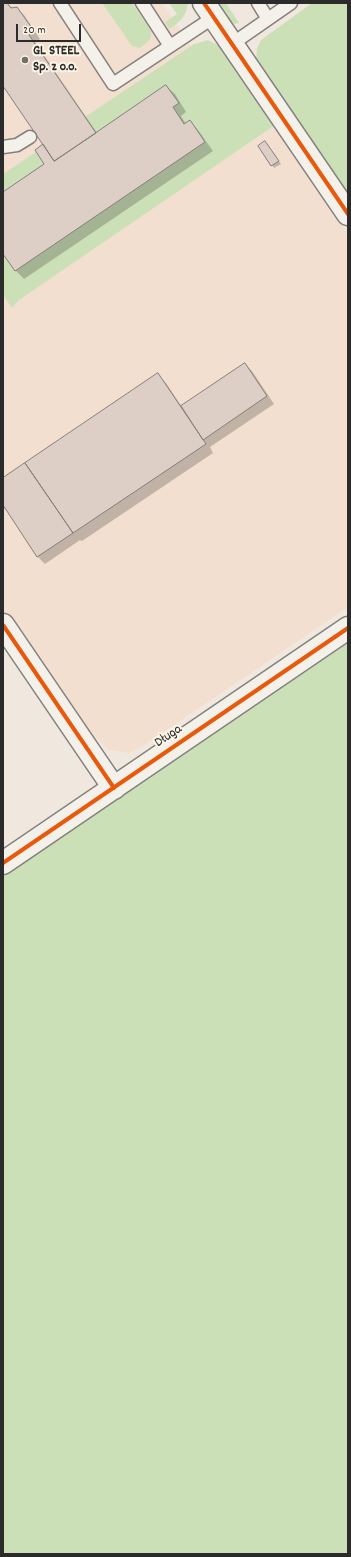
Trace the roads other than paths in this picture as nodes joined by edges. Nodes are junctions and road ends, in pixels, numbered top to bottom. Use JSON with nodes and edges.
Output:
{"nodes":[{"id":1,"x":60,"y":3,"type":"edge"},
{"id":2,"x":142,"y":3,"type":"edge"},
{"id":3,"x":258,"y":3,"type":"edge"},
{"id":4,"x":291,"y":3,"type":"edge"},
{"id":5,"x":209,"y":10,"type":"edge"},
{"id":6,"x":268,"y":19,"type":"junction"},
{"id":7,"x":232,"y":44,"type":"junction"},
{"id":8,"x":170,"y":46,"type":"junction"},
{"id":9,"x":30,"y":137,"type":"dead end"},
{"id":10,"x":3,"y":147,"type":"edge"},
{"id":11,"x":348,"y":214,"type":"edge"},
{"id":12,"x":3,"y":625,"type":"edge"},
{"id":13,"x":348,"y":628,"type":"edge"},
{"id":14,"x":114,"y":788,"type":"junction"},
{"id":15,"x":3,"y":863,"type":"edge"}],
"edges":[{"from":1,"to":8,"type":"lane"},
{"from":2,"to":8,"type":"lane"},
{"from":3,"to":6,"type":"lane"},
{"from":4,"to":6,"type":"lane"},
{"from":5,"to":7,"type":"street"},
{"from":5,"to":8,"type":"lane"},
{"from":6,"to":7,"type":"lane"},
{"from":7,"to":11,"type":"street"},
{"from":9,"to":10,"type":"lane"},
{"from":12,"to":14,"type":"street"},
{"from":13,"to":14,"type":"street","name":"Długa"},
{"from":14,"to":15,"type":"street","name":"Długa"}]}
